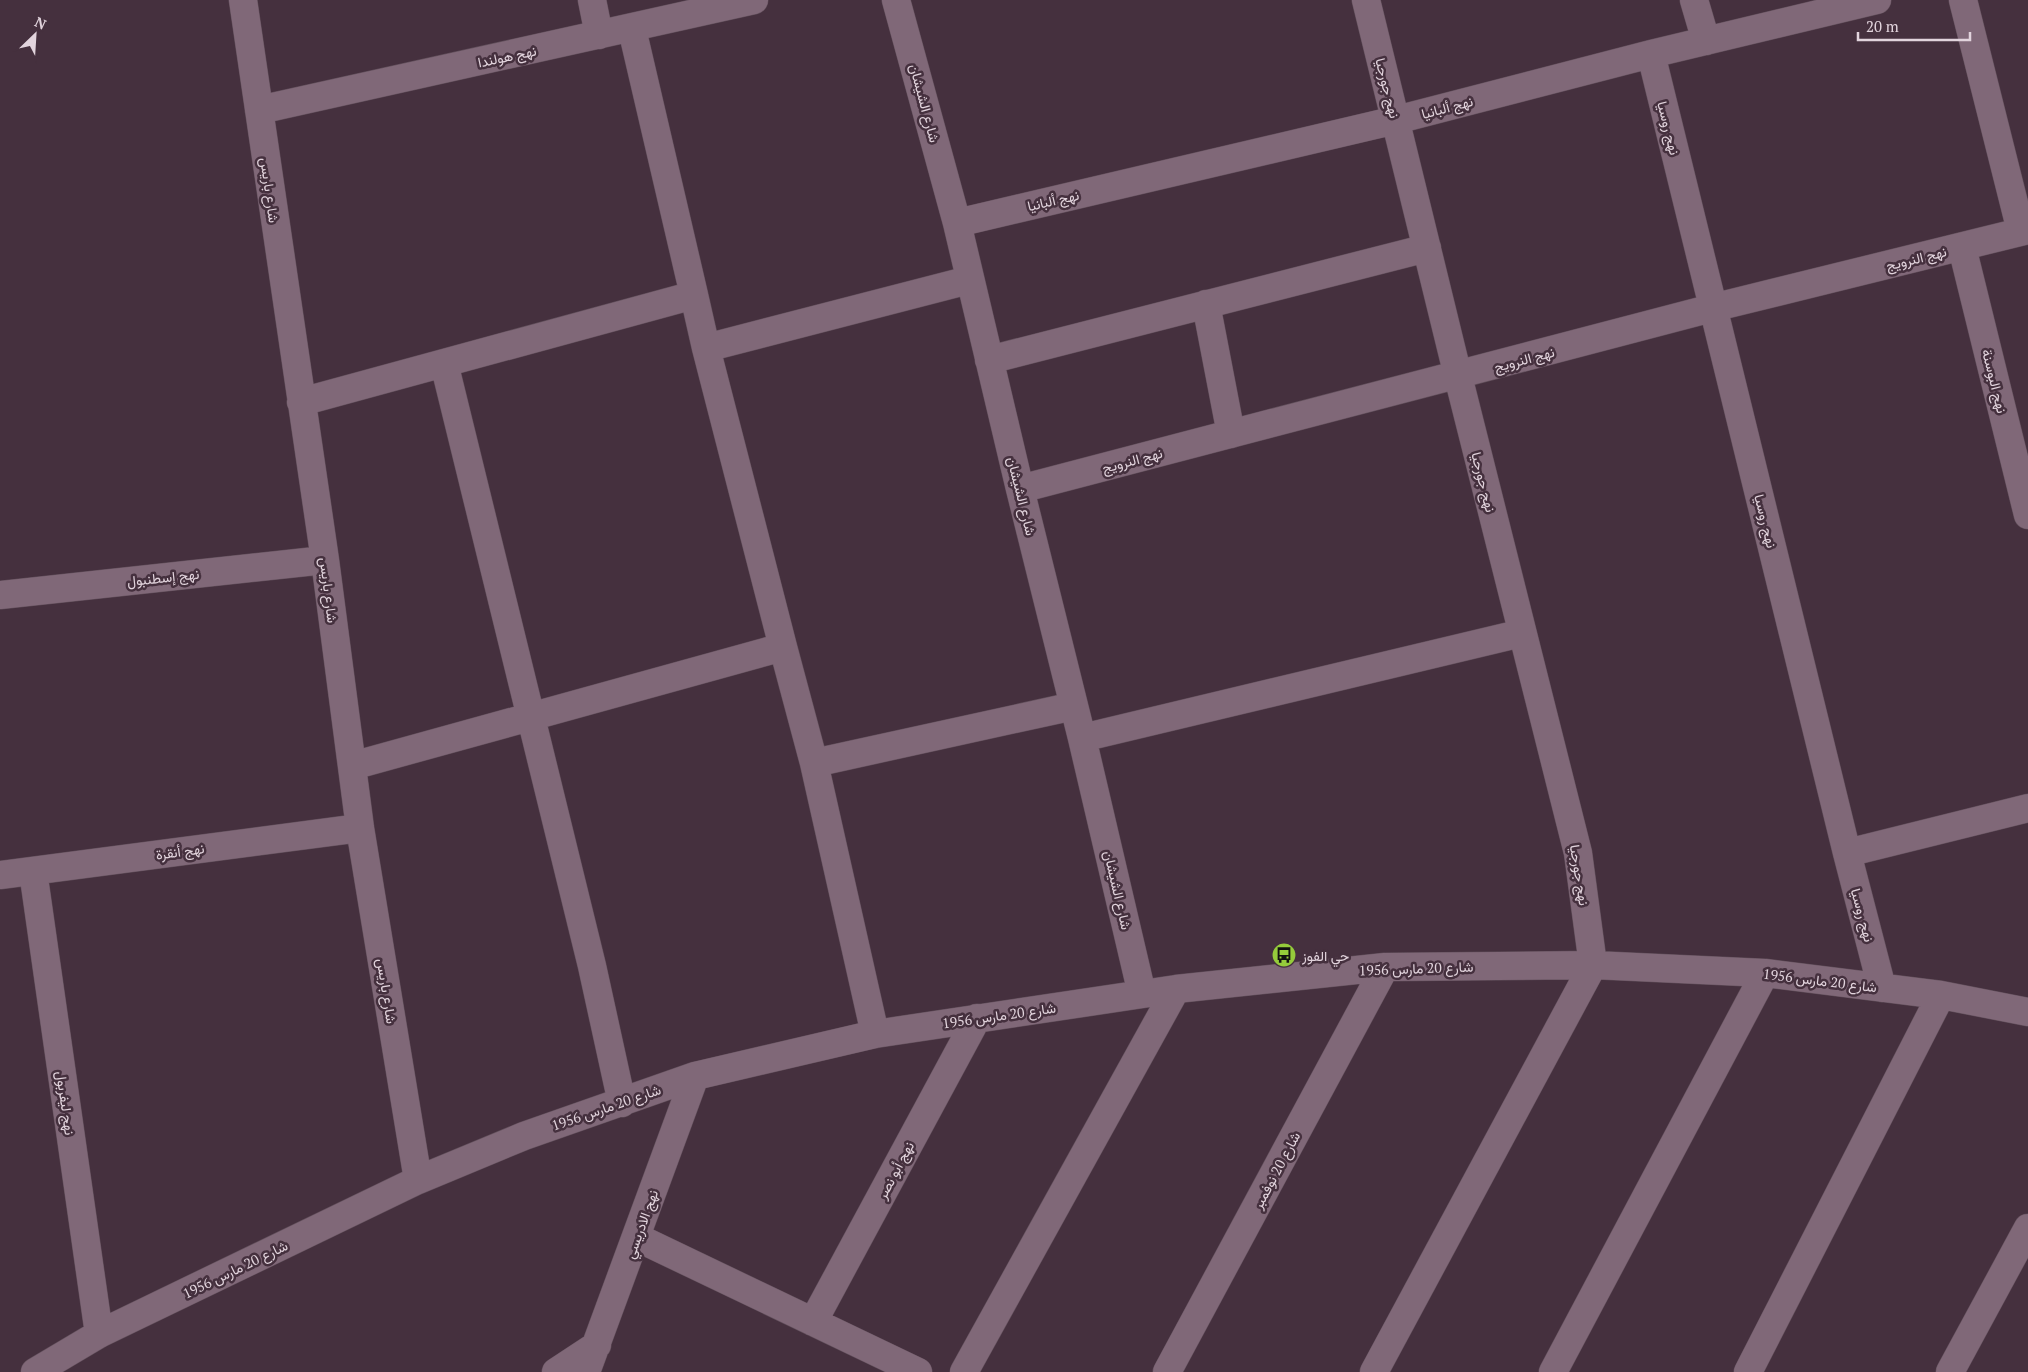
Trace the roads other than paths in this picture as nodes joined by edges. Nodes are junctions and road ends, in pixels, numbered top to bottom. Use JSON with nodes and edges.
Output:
{"nodes":[{"id":1,"x":243,"y":0,"type":"edge"},
{"id":2,"x":592,"y":0,"type":"edge"},
{"id":3,"x":754,"y":0,"type":"edge"},
{"id":4,"x":896,"y":0,"type":"edge"},
{"id":5,"x":1366,"y":0,"type":"edge"},
{"id":6,"x":1694,"y":0,"type":"edge"},
{"id":7,"x":1876,"y":0,"type":"edge"},
{"id":8,"x":1963,"y":0,"type":"edge"},
{"id":9,"x":632,"y":29,"type":"junction"},
{"id":10,"x":599,"y":36,"type":"junction"},
{"id":11,"x":1706,"y":41,"type":"junction"},
{"id":12,"x":1651,"y":54,"type":"junction"},
{"id":13,"x":259,"y":110,"type":"junction"},
{"id":14,"x":1396,"y":120,"type":"junction"},
{"id":15,"x":957,"y":223,"type":"junction"},
{"id":16,"x":2024,"y":231,"type":"edge"},
{"id":17,"x":1962,"y":247,"type":"junction"},
{"id":18,"x":1427,"y":248,"type":"junction"},
{"id":19,"x":969,"y":280,"type":"junction"},
{"id":20,"x":694,"y":295,"type":"junction"},
{"id":21,"x":1206,"y":304,"type":"junction"},
{"id":22,"x":1712,"y":308,"type":"junction"},
{"id":23,"x":706,"y":348,"type":"junction"},
{"id":24,"x":989,"y":360,"type":"junction"},
{"id":25,"x":444,"y":363,"type":"junction"},
{"id":26,"x":1458,"y":376,"type":"junction"},
{"id":27,"x":301,"y":402,"type":"junction"},
{"id":28,"x":1230,"y":434,"type":"junction"},
{"id":29,"x":1020,"y":489,"type":"junction"},
{"id":30,"x":2028,"y":515,"type":"edge"},
{"id":31,"x":325,"y":560,"type":"junction"},
{"id":32,"x":0,"y":595,"type":"edge"},
{"id":33,"x":1522,"y":633,"type":"junction"},
{"id":34,"x":783,"y":647,"type":"junction"},
{"id":35,"x":1074,"y":706,"type":"junction"},
{"id":36,"x":531,"y":716,"type":"junction"},
{"id":37,"x":1082,"y":738,"type":"junction"},
{"id":38,"x":814,"y":763,"type":"junction"},
{"id":39,"x":352,"y":766,"type":"junction"},
{"id":40,"x":2028,"y":808,"type":"edge"},
{"id":41,"x":360,"y":828,"type":"junction"},
{"id":42,"x":1847,"y":853,"type":"junction"},
{"id":43,"x":34,"y":871,"type":"junction"},
{"id":44,"x":0,"y":875,"type":"edge"},
{"id":45,"x":1593,"y":965,"type":"junction"},
{"id":46,"x":1385,"y":967,"type":"junction"},
{"id":47,"x":1765,"y":973,"type":"junction"},
{"id":48,"x":1882,"y":988,"type":"junction"},
{"id":49,"x":1176,"y":989,"type":"junction"},
{"id":50,"x":1142,"y":994,"type":"junction"},
{"id":51,"x":1941,"y":995,"type":"junction"},
{"id":52,"x":2028,"y":1012,"type":"edge"},
{"id":53,"x":977,"y":1018,"type":"junction"},
{"id":54,"x":875,"y":1034,"type":"junction"},
{"id":55,"x":695,"y":1076,"type":"junction"},
{"id":56,"x":622,"y":1102,"type":"junction"},
{"id":57,"x":418,"y":1180,"type":"junction"},
{"id":58,"x":2028,"y":1228,"type":"edge"},
{"id":59,"x":636,"y":1237,"type":"junction"},
{"id":60,"x":813,"y":1322,"type":"junction"},
{"id":61,"x":99,"y":1334,"type":"junction"},
{"id":62,"x":597,"y":1345,"type":"junction"},
{"id":63,"x":35,"y":1372,"type":"edge"},
{"id":64,"x":556,"y":1372,"type":"edge"},
{"id":65,"x":586,"y":1372,"type":"edge"},
{"id":66,"x":918,"y":1372,"type":"edge"},
{"id":67,"x":964,"y":1372,"type":"edge"},
{"id":68,"x":1167,"y":1372,"type":"edge"},
{"id":69,"x":1374,"y":1372,"type":"edge"},
{"id":70,"x":1552,"y":1372,"type":"edge"},
{"id":71,"x":1748,"y":1372,"type":"edge"},
{"id":72,"x":1950,"y":1372,"type":"edge"}],
"edges":[{"from":1,"to":13,"type":"street","name":"شارع باريس"},
{"from":2,"to":10,"type":"street"},
{"from":3,"to":9,"type":"street","name":"نهج هولندا"},
{"from":4,"to":15,"type":"street","name":"شارع الشيشان"},
{"from":5,"to":14,"type":"street","name":"نهج جورجيا"},
{"from":6,"to":11,"type":"street"},
{"from":7,"to":11,"type":"street","name":"نهج ألبانيا"},
{"from":8,"to":16,"type":"street"},
{"from":9,"to":10,"type":"street","name":"نهج هولندا"},
{"from":9,"to":20,"type":"street"},
{"from":10,"to":13,"type":"street","name":"نهج هولندا"},
{"from":11,"to":12,"type":"street","name":"نهج ألبانيا"},
{"from":12,"to":14,"type":"street","name":"نهج ألبانيا"},
{"from":12,"to":22,"type":"street","name":"نهج روسيا"},
{"from":13,"to":27,"type":"street","name":"شارع باريس"},
{"from":14,"to":15,"type":"street","name":"نهج ألبانيا"},
{"from":14,"to":18,"type":"street","name":"نهج جورجيا"},
{"from":15,"to":19,"type":"street","name":"شارع الشيشان"},
{"from":16,"to":17,"type":"street","name":"نهج النرويج"},
{"from":17,"to":22,"type":"street","name":"نهج النرويج"},
{"from":17,"to":30,"type":"street","name":"نهج البوسنة"},
{"from":18,"to":21,"type":"street"},
{"from":18,"to":26,"type":"street","name":"نهج جورجيا"},
{"from":19,"to":23,"type":"street"},
{"from":19,"to":24,"type":"street","name":"شارع الشيشان"},
{"from":20,"to":23,"type":"street"},
{"from":20,"to":25,"type":"street"},
{"from":21,"to":24,"type":"street"},
{"from":21,"to":28,"type":"street"},
{"from":22,"to":26,"type":"street","name":"نهج النرويج"},
{"from":22,"to":42,"type":"street","name":"نهج روسيا"},
{"from":23,"to":34,"type":"street"},
{"from":24,"to":29,"type":"street","name":"شارع الشيشان"},
{"from":25,"to":27,"type":"street"},
{"from":25,"to":36,"type":"street"},
{"from":26,"to":28,"type":"street","name":"نهج النرويج"},
{"from":26,"to":33,"type":"street","name":"نهج جورجيا"},
{"from":27,"to":31,"type":"street","name":"شارع باريس"},
{"from":28,"to":29,"type":"street","name":"نهج النرويج"},
{"from":29,"to":35,"type":"street","name":"شارع الشيشان"},
{"from":31,"to":32,"type":"street","name":"نهج إسطنبول"},
{"from":31,"to":39,"type":"street","name":"شارع باريس"},
{"from":33,"to":37,"type":"street"},
{"from":33,"to":45,"type":"street","name":"نهج جورجيا"},
{"from":34,"to":36,"type":"street"},
{"from":34,"to":38,"type":"street"},
{"from":35,"to":37,"type":"street","name":"شارع الشيشان"},
{"from":35,"to":38,"type":"street"},
{"from":36,"to":39,"type":"street"},
{"from":36,"to":56,"type":"street"},
{"from":37,"to":50,"type":"street","name":"شارع الشيشان"},
{"from":38,"to":54,"type":"street"},
{"from":39,"to":41,"type":"street","name":"شارع باريس"},
{"from":40,"to":42,"type":"street"},
{"from":41,"to":43,"type":"street","name":"نهج أنقرة"},
{"from":41,"to":57,"type":"street","name":"شارع باريس"},
{"from":42,"to":48,"type":"street","name":"نهج روسيا"},
{"from":43,"to":44,"type":"street","name":"نهج أنقرة"},
{"from":43,"to":61,"type":"street","name":"نهج ليفربول"},
{"from":45,"to":46,"type":"street","name":"شارع 20 مارس 1956"},
{"from":45,"to":47,"type":"street","name":"شارع 20 مارس 1956"},
{"from":45,"to":69,"type":"street"},
{"from":46,"to":49,"type":"street","name":"شارع 20 مارس 1956"},
{"from":46,"to":68,"type":"street","name":"شارع 20 نوفمبر"},
{"from":47,"to":48,"type":"street","name":"شارع 20 مارس 1956"},
{"from":47,"to":70,"type":"street"},
{"from":48,"to":51,"type":"street","name":"شارع 20 مارس 1956"},
{"from":49,"to":50,"type":"street","name":"شارع 20 مارس 1956"},
{"from":49,"to":67,"type":"street"},
{"from":50,"to":53,"type":"street","name":"شارع 20 مارس 1956"},
{"from":51,"to":52,"type":"street","name":"شارع 20 مارس 1956"},
{"from":51,"to":71,"type":"street"},
{"from":53,"to":54,"type":"street","name":"شارع 20 مارس 1956"},
{"from":53,"to":60,"type":"street","name":"نهج أبو نصر"},
{"from":54,"to":55,"type":"street","name":"شارع 20 مارس 1956"},
{"from":55,"to":56,"type":"street","name":"شارع 20 مارس 1956"},
{"from":55,"to":59,"type":"street","name":"نهج الادريسي"},
{"from":56,"to":57,"type":"street","name":"شارع 20 مارس 1956"},
{"from":57,"to":61,"type":"street","name":"شارع 20 مارس 1956"},
{"from":58,"to":72,"type":"street"},
{"from":59,"to":60,"type":"street"},
{"from":59,"to":62,"type":"street","name":"نهج الادريسي"},
{"from":60,"to":66,"type":"street"},
{"from":61,"to":63,"type":"street","name":"شارع 20 مارس 1956"},
{"from":62,"to":64,"type":"street"},
{"from":62,"to":65,"type":"street","name":"نهج الادريسي"}]}
